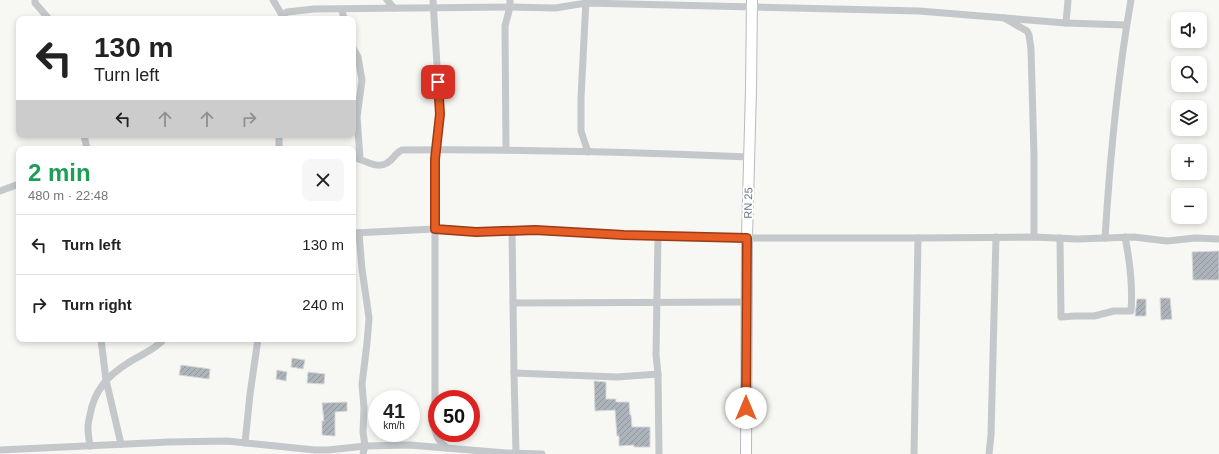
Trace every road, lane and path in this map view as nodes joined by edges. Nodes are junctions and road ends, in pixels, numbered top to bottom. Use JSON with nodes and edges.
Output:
{"nodes":[{"id":1,"x":35,"y":0,"type":"edge"},
{"id":2,"x":273,"y":0,"type":"edge"},
{"id":3,"x":387,"y":0,"type":"edge"},
{"id":4,"x":433,"y":0,"type":"edge"},
{"id":5,"x":852,"y":0,"type":"edge"},
{"id":6,"x":1068,"y":0,"type":"edge"},
{"id":7,"x":1131,"y":0,"type":"edge"},
{"id":8,"x":586,"y":2,"type":"edge"},
{"id":9,"x":656,"y":2,"type":"edge"},
{"id":10,"x":510,"y":3,"type":"edge"},
{"id":11,"x":752,"y":4,"type":"edge"},
{"id":12,"x":394,"y":8,"type":"junction"},
{"id":13,"x":434,"y":8,"type":"junction"},
{"id":14,"x":852,"y":9,"type":"junction"},
{"id":15,"x":342,"y":10,"type":"junction"},
{"id":16,"x":47,"y":16,"type":"edge"},
{"id":17,"x":281,"y":16,"type":"edge"},
{"id":18,"x":283,"y":16,"type":"edge"},
{"id":19,"x":343,"y":16,"type":"edge"},
{"id":20,"x":1002,"y":17,"type":"junction"},
{"id":21,"x":1066,"y":23,"type":"junction"},
{"id":22,"x":1126,"y":25,"type":"junction"},
{"id":23,"x":356,"y":54,"type":"edge"},
{"id":24,"x":436,"y":150,"type":"junction"},
{"id":25,"x":506,"y":150,"type":"junction"},
{"id":26,"x":588,"y":152,"type":"junction"},
{"id":27,"x":749,"y":156,"type":"junction"},
{"id":28,"x":356,"y":158,"type":"edge"},
{"id":29,"x":16,"y":185,"type":"edge"},
{"id":30,"x":0,"y":191,"type":"edge"},
{"id":31,"x":435,"y":229,"type":"junction"},
{"id":32,"x":356,"y":232,"type":"edge"},
{"id":33,"x":512,"y":232,"type":"junction"},
{"id":34,"x":658,"y":236,"type":"junction"},
{"id":35,"x":996,"y":237,"type":"junction"},
{"id":36,"x":1034,"y":237,"type":"junction"},
{"id":37,"x":1125,"y":237,"type":"junction"},
{"id":38,"x":747,"y":238,"type":"junction"},
{"id":39,"x":918,"y":238,"type":"junction"},
{"id":40,"x":1060,"y":238,"type":"junction"},
{"id":41,"x":1105,"y":238,"type":"junction"},
{"id":42,"x":1219,"y":239,"type":"edge"},
{"id":43,"x":657,"y":302,"type":"junction"},
{"id":44,"x":747,"y":302,"type":"junction"},
{"id":45,"x":513,"y":303,"type":"junction"},
{"id":46,"x":101,"y":342,"type":"edge"},
{"id":47,"x":161,"y":342,"type":"edge"},
{"id":48,"x":258,"y":342,"type":"edge"},
{"id":49,"x":514,"y":373,"type":"junction"},
{"id":50,"x":658,"y":374,"type":"junction"},
{"id":51,"x":106,"y":380,"type":"junction"},
{"id":52,"x":245,"y":443,"type":"junction"},
{"id":53,"x":121,"y":444,"type":"junction"},
{"id":54,"x":90,"y":446,"type":"junction"},
{"id":55,"x":365,"y":446,"type":"junction"},
{"id":56,"x":447,"y":448,"type":"junction"},
{"id":57,"x":0,"y":450,"type":"edge"},
{"id":58,"x":20,"y":452,"type":"edge"},
{"id":59,"x":363,"y":454,"type":"edge"},
{"id":60,"x":506,"y":454,"type":"edge"},
{"id":61,"x":516,"y":454,"type":"edge"},
{"id":62,"x":542,"y":454,"type":"edge"},
{"id":63,"x":659,"y":454,"type":"edge"},
{"id":64,"x":746,"y":454,"type":"edge"},
{"id":65,"x":914,"y":454,"type":"edge"},
{"id":66,"x":989,"y":454,"type":"edge"}],
"edges":[{"from":1,"to":16,"type":"street"},
{"from":2,"to":17,"type":"street"},
{"from":3,"to":12,"type":"street"},
{"from":4,"to":13,"type":"street"},
{"from":5,"to":14,"type":"street"},
{"from":6,"to":21,"type":"street"},
{"from":7,"to":22,"type":"street"},
{"from":8,"to":9,"type":"street"},
{"from":8,"to":10,"type":"street"},
{"from":8,"to":26,"type":"street"},
{"from":9,"to":11,"type":"street"},
{"from":10,"to":13,"type":"street"},
{"from":10,"to":25,"type":"street"},
{"from":11,"to":14,"type":"street"},
{"from":11,"to":27,"type":"main road","name":"RN 25","number":"RN 25"},
{"from":12,"to":13,"type":"street"},
{"from":12,"to":15,"type":"street"},
{"from":13,"to":24,"type":"street"},
{"from":14,"to":20,"type":"street"},
{"from":15,"to":18,"type":"street"},
{"from":15,"to":19,"type":"street"},
{"from":20,"to":21,"type":"street"},
{"from":20,"to":36,"type":"street"},
{"from":21,"to":22,"type":"street"},
{"from":22,"to":41,"type":"street"},
{"from":23,"to":28,"type":"street"},
{"from":24,"to":25,"type":"street"},
{"from":24,"to":28,"type":"street"},
{"from":24,"to":31,"type":"street"},
{"from":25,"to":26,"type":"street"},
{"from":26,"to":27,"type":"street"},
{"from":27,"to":38,"type":"main road","name":"RN 25","number":"RN 25"},
{"from":29,"to":30,"type":"street"},
{"from":31,"to":32,"type":"street"},
{"from":31,"to":33,"type":"street"},
{"from":31,"to":56,"type":"street"},
{"from":32,"to":55,"type":"street"},
{"from":33,"to":34,"type":"street"},
{"from":33,"to":45,"type":"street"},
{"from":34,"to":38,"type":"street"},
{"from":34,"to":43,"type":"street"},
{"from":35,"to":36,"type":"street"},
{"from":35,"to":39,"type":"street"},
{"from":35,"to":66,"type":"street"},
{"from":36,"to":40,"type":"street"},
{"from":37,"to":40,"type":"street"},
{"from":37,"to":41,"type":"street"},
{"from":37,"to":42,"type":"street"},
{"from":38,"to":39,"type":"street"},
{"from":38,"to":44,"type":"main road","name":"RN 25","number":"RN 25"},
{"from":39,"to":65,"type":"street"},
{"from":40,"to":41,"type":"street"},
{"from":43,"to":44,"type":"street"},
{"from":43,"to":45,"type":"street"},
{"from":43,"to":50,"type":"street"},
{"from":44,"to":64,"type":"main road","name":"RN 25","number":"RN 25"},
{"from":45,"to":49,"type":"street"},
{"from":46,"to":51,"type":"street"},
{"from":47,"to":51,"type":"street"},
{"from":48,"to":52,"type":"street"},
{"from":49,"to":50,"type":"street"},
{"from":49,"to":61,"type":"street"},
{"from":50,"to":63,"type":"street"},
{"from":51,"to":53,"type":"street"},
{"from":51,"to":54,"type":"street"},
{"from":52,"to":53,"type":"street"},
{"from":52,"to":55,"type":"street"},
{"from":53,"to":54,"type":"street"},
{"from":54,"to":58,"type":"street"},
{"from":55,"to":56,"type":"street"},
{"from":55,"to":59,"type":"street"},
{"from":56,"to":60,"type":"street"},
{"from":57,"to":58,"type":"street"},
{"from":60,"to":61,"type":"street"},
{"from":61,"to":62,"type":"street"}]}
